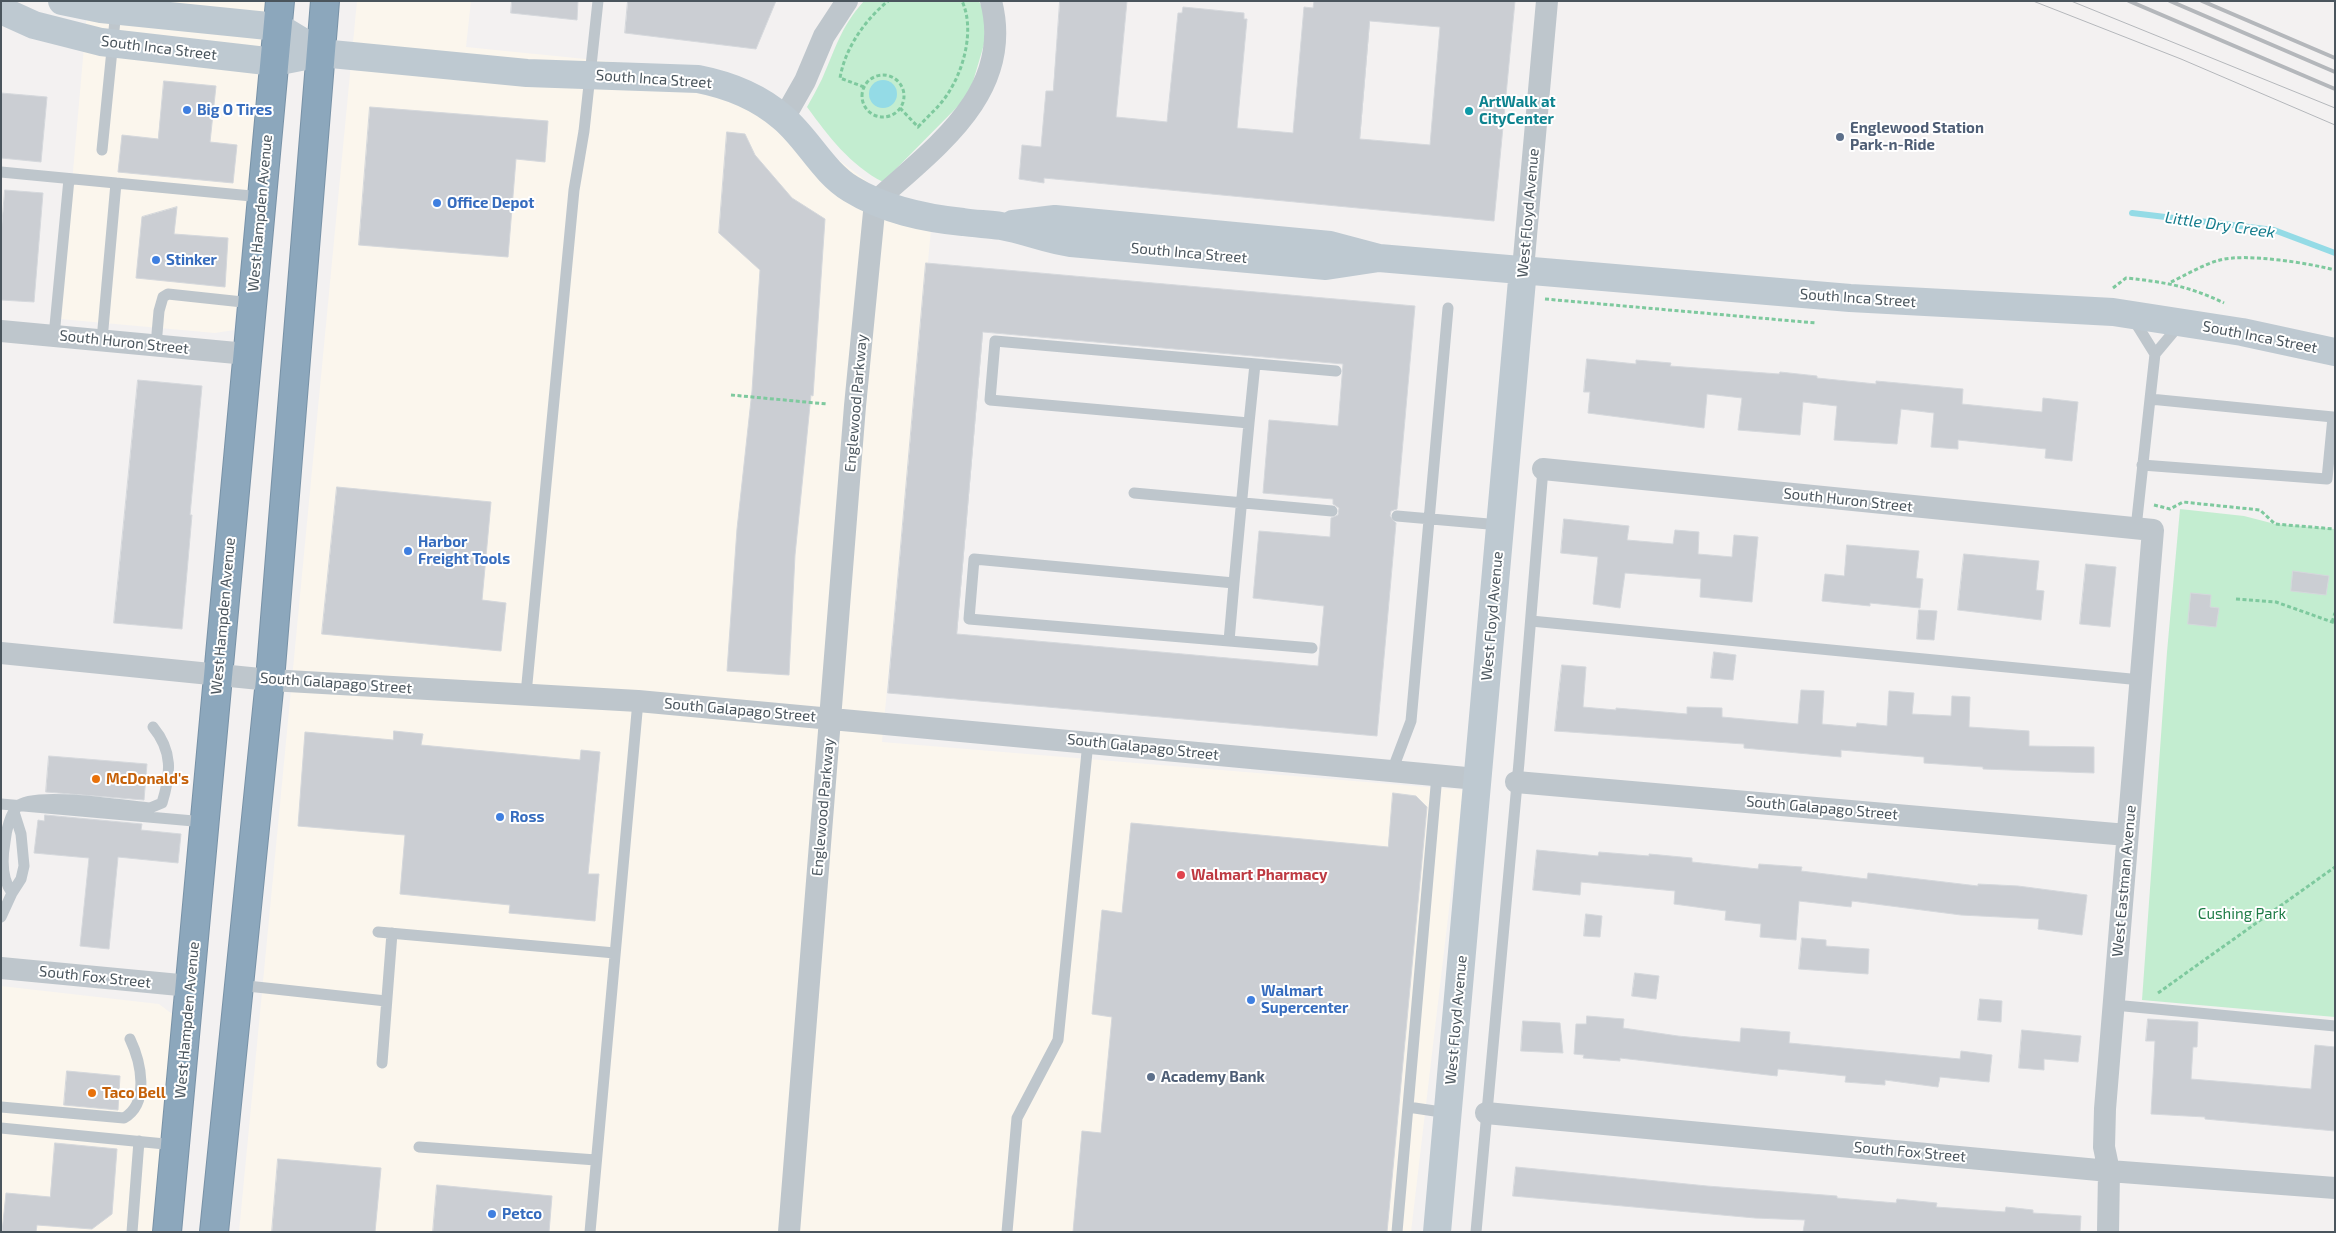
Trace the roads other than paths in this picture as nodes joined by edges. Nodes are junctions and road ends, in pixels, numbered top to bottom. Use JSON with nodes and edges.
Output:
{"nodes":[{"id":1,"x":62,"y":1,"type":"edge"},
{"id":2,"x":325,"y":1,"type":"edge"},
{"id":3,"x":598,"y":1,"type":"edge"},
{"id":4,"x":847,"y":1,"type":"edge"},
{"id":5,"x":991,"y":1,"type":"edge"},
{"id":6,"x":1547,"y":1,"type":"edge"},
{"id":7,"x":116,"y":6,"type":"edge"},
{"id":8,"x":1,"y":10,"type":"edge"},
{"id":9,"x":279,"y":14,"type":"edge"},
{"id":10,"x":113,"y":44,"type":"junction"},
{"id":11,"x":321,"y":53,"type":"junction"},
{"id":12,"x":274,"y":62,"type":"junction"},
{"id":13,"x":590,"y":75,"type":"junction"},
{"id":14,"x":784,"y":118,"type":"junction"},
{"id":15,"x":102,"y":150,"type":"dead end"},
{"id":16,"x":1,"y":172,"type":"edge"},
{"id":17,"x":69,"y":178,"type":"junction"},
{"id":18,"x":116,"y":183,"type":"junction"},
{"id":19,"x":262,"y":196,"type":"junction"},
{"id":20,"x":875,"y":202,"type":"junction"},
{"id":21,"x":1523,"y":269,"type":"junction"},
{"id":22,"x":252,"y":303,"type":"junction"},
{"id":23,"x":1448,"y":308,"type":"dead end"},
{"id":24,"x":2131,"y":315,"type":"junction"},
{"id":25,"x":2182,"y":322,"type":"junction"},
{"id":26,"x":1,"y":331,"type":"edge"},
{"id":27,"x":54,"y":336,"type":"junction"},
{"id":28,"x":102,"y":340,"type":"junction"},
{"id":29,"x":156,"y":345,"type":"junction"},
{"id":30,"x":2335,"y":352,"type":"edge"},
{"id":31,"x":247,"y":354,"type":"junction"},
{"id":32,"x":2155,"y":354,"type":"junction"},
{"id":33,"x":1255,"y":364,"type":"junction"},
{"id":34,"x":1336,"y":371,"type":"dead end"},
{"id":35,"x":2150,"y":399,"type":"junction"},
{"id":36,"x":1249,"y":423,"type":"junction"},
{"id":37,"x":2142,"y":465,"type":"junction"},
{"id":38,"x":1544,"y":469,"type":"joint"},
{"id":39,"x":1134,"y":493,"type":"dead end"},
{"id":40,"x":1242,"y":503,"type":"junction"},
{"id":41,"x":1332,"y":511,"type":"dead end"},
{"id":42,"x":1397,"y":516,"type":"dead end"},
{"id":43,"x":1429,"y":519,"type":"junction"},
{"id":44,"x":1500,"y":525,"type":"junction"},
{"id":45,"x":2145,"y":529,"type":"junction"},
{"id":46,"x":1234,"y":583,"type":"junction"},
{"id":47,"x":1531,"y":620,"type":"junction"},
{"id":48,"x":1229,"y":642,"type":"junction"},
{"id":49,"x":1312,"y":648,"type":"dead end"},
{"id":50,"x":1,"y":653,"type":"edge"},
{"id":51,"x":218,"y":675,"type":"junction"},
{"id":52,"x":270,"y":680,"type":"junction"},
{"id":53,"x":2141,"y":680,"type":"junction"},
{"id":54,"x":526,"y":694,"type":"junction"},
{"id":55,"x":638,"y":701,"type":"junction"},
{"id":56,"x":830,"y":718,"type":"junction"},
{"id":57,"x":153,"y":727,"type":"dead end"},
{"id":58,"x":1088,"y":742,"type":"junction"},
{"id":59,"x":1392,"y":771,"type":"junction"},
{"id":60,"x":1437,"y":775,"type":"junction"},
{"id":61,"x":1477,"y":779,"type":"junction"},
{"id":62,"x":1516,"y":782,"type":"junction"},
{"id":63,"x":4,"y":803,"type":"edge"},
{"id":64,"x":16,"y":809,"type":"junction"},
{"id":65,"x":205,"y":822,"type":"junction"},
{"id":66,"x":2128,"y":835,"type":"junction"},
{"id":67,"x":12,"y":893,"type":"junction"},
{"id":68,"x":1,"y":917,"type":"edge"},
{"id":69,"x":378,"y":932,"type":"dead end"},
{"id":70,"x":392,"y":933,"type":"junction"},
{"id":71,"x":615,"y":953,"type":"junction"},
{"id":72,"x":1,"y":968,"type":"edge"},
{"id":73,"x":238,"y":985,"type":"junction"},
{"id":74,"x":190,"y":986,"type":"junction"},
{"id":75,"x":386,"y":1001,"type":"junction"},
{"id":76,"x":2114,"y":1005,"type":"junction"},
{"id":77,"x":2335,"y":1026,"type":"edge"},
{"id":78,"x":130,"y":1039,"type":"dead end"},
{"id":79,"x":382,"y":1063,"type":"dead end"},
{"id":80,"x":1,"y":1107,"type":"edge"},
{"id":81,"x":1408,"y":1107,"type":"junction"},
{"id":82,"x":1448,"y":1113,"type":"junction"},
{"id":83,"x":1486,"y":1113,"type":"junction"},
{"id":84,"x":1,"y":1128,"type":"edge"},
{"id":85,"x":140,"y":1141,"type":"junction"},
{"id":86,"x":175,"y":1144,"type":"junction"},
{"id":87,"x":420,"y":1148,"type":"dead end"},
{"id":88,"x":596,"y":1160,"type":"junction"},
{"id":89,"x":2109,"y":1171,"type":"junction"},
{"id":90,"x":2335,"y":1188,"type":"edge"},
{"id":91,"x":132,"y":1232,"type":"edge"},
{"id":92,"x":167,"y":1232,"type":"edge"},
{"id":93,"x":214,"y":1232,"type":"edge"},
{"id":94,"x":590,"y":1232,"type":"edge"},
{"id":95,"x":789,"y":1232,"type":"edge"},
{"id":96,"x":1008,"y":1232,"type":"edge"},
{"id":97,"x":1397,"y":1232,"type":"edge"},
{"id":98,"x":1437,"y":1232,"type":"edge"},
{"id":99,"x":1476,"y":1232,"type":"edge"},
{"id":100,"x":2108,"y":1232,"type":"edge"}],
"edges":[{"from":1,"to":7,"type":"street","name":"South Inca Street"},
{"from":2,"to":11,"type":"highway"},
{"from":3,"to":13,"type":"lane"},
{"from":4,"to":14,"type":"street"},
{"from":5,"to":20,"type":"street"},
{"from":6,"to":21,"type":"street","name":"West Floyd Avenue"},
{"from":7,"to":9,"type":"street","name":"South Inca Street"},
{"from":7,"to":10,"type":"lane"},
{"from":8,"to":10,"type":"street","name":"South Inca Street"},
{"from":9,"to":11,"type":"street","name":"South Inca Street"},
{"from":9,"to":12,"type":"highway","name":"West Hampden Avenue"},
{"from":10,"to":12,"type":"street","name":"South Inca Street"},
{"from":10,"to":15,"type":"lane"},
{"from":11,"to":12,"type":"street","name":"South Inca Street"},
{"from":11,"to":13,"type":"street","name":"South Inca Street"},
{"from":11,"to":52,"type":"highway"},
{"from":12,"to":19,"type":"highway","name":"West Hampden Avenue"},
{"from":13,"to":14,"type":"street","name":"South Inca Street"},
{"from":13,"to":54,"type":"lane"},
{"from":14,"to":20,"type":"street","name":"South Inca Street"},
{"from":16,"to":17,"type":"lane"},
{"from":17,"to":18,"type":"lane"},
{"from":17,"to":27,"type":"lane"},
{"from":18,"to":19,"type":"lane"},
{"from":18,"to":28,"type":"lane"},
{"from":19,"to":22,"type":"highway","name":"West Hampden Avenue"},
{"from":20,"to":21,"type":"street","name":"South Inca Street"},
{"from":20,"to":56,"type":"street","name":"Englewood Parkway"},
{"from":21,"to":24,"type":"street","name":"South Inca Street"},
{"from":21,"to":44,"type":"street","name":"West Floyd Avenue"},
{"from":22,"to":29,"type":"lane"},
{"from":22,"to":31,"type":"highway","name":"West Hampden Avenue"},
{"from":23,"to":43,"type":"lane"},
{"from":24,"to":25,"type":"street","name":"South Inca Street"},
{"from":24,"to":32,"type":"lane"},
{"from":25,"to":30,"type":"street","name":"South Inca Street"},
{"from":25,"to":32,"type":"lane"},
{"from":26,"to":27,"type":"street","name":"South Huron Street"},
{"from":27,"to":28,"type":"street","name":"South Huron Street"},
{"from":28,"to":29,"type":"street","name":"South Huron Street"},
{"from":29,"to":31,"type":"street","name":"South Huron Street"},
{"from":31,"to":51,"type":"highway","name":"West Hampden Avenue"},
{"from":32,"to":35,"type":"lane"},
{"from":33,"to":34,"type":"lane"},
{"from":33,"to":36,"type":"lane"},
{"from":33,"to":36,"type":"lane"},
{"from":35,"to":37,"type":"lane"},
{"from":35,"to":37,"type":"lane"},
{"from":36,"to":40,"type":"lane"},
{"from":37,"to":45,"type":"lane"},
{"from":38,"to":45,"type":"street","name":"South Huron Street"},
{"from":38,"to":47,"type":"lane"},
{"from":39,"to":40,"type":"lane"},
{"from":40,"to":41,"type":"lane"},
{"from":40,"to":46,"type":"lane"},
{"from":42,"to":43,"type":"lane"},
{"from":43,"to":44,"type":"lane"},
{"from":43,"to":59,"type":"lane"},
{"from":44,"to":61,"type":"street","name":"West Floyd Avenue"},
{"from":45,"to":53,"type":"street","name":"West Eastman Avenue"},
{"from":46,"to":48,"type":"lane"},
{"from":46,"to":48,"type":"lane"},
{"from":47,"to":53,"type":"lane"},
{"from":47,"to":62,"type":"lane"},
{"from":48,"to":49,"type":"lane"},
{"from":50,"to":51,"type":"street","name":"South Galapago Street"},
{"from":51,"to":52,"type":"street","name":"South Galapago Street"},
{"from":51,"to":65,"type":"highway","name":"West Hampden Avenue"},
{"from":52,"to":54,"type":"street","name":"South Galapago Street"},
{"from":52,"to":73,"type":"highway"},
{"from":53,"to":66,"type":"street","name":"West Eastman Avenue"},
{"from":54,"to":55,"type":"street","name":"South Galapago Street"},
{"from":55,"to":56,"type":"street","name":"South Galapago Street"},
{"from":55,"to":71,"type":"lane"},
{"from":56,"to":58,"type":"street","name":"South Galapago Street"},
{"from":56,"to":95,"type":"street","name":"Englewood Parkway"},
{"from":57,"to":64,"type":"lane"},
{"from":58,"to":59,"type":"street","name":"South Galapago Street"},
{"from":58,"to":96,"type":"lane"},
{"from":59,"to":60,"type":"street","name":"South Galapago Street"},
{"from":60,"to":61,"type":"street","name":"South Galapago Street"},
{"from":60,"to":81,"type":"lane"},
{"from":61,"to":82,"type":"street","name":"West Floyd Avenue"},
{"from":62,"to":66,"type":"street","name":"South Galapago Street"},
{"from":62,"to":83,"type":"lane"},
{"from":63,"to":64,"type":"lane"},
{"from":64,"to":65,"type":"lane"},
{"from":64,"to":67,"type":"lane"},
{"from":64,"to":67,"type":"lane"},
{"from":65,"to":74,"type":"highway","name":"West Hampden Avenue"},
{"from":66,"to":76,"type":"street","name":"West Eastman Avenue"},
{"from":67,"to":68,"type":"lane"},
{"from":69,"to":70,"type":"lane"},
{"from":70,"to":71,"type":"lane"},
{"from":70,"to":75,"type":"lane"},
{"from":71,"to":88,"type":"lane"},
{"from":72,"to":74,"type":"street","name":"South Fox Street"},
{"from":73,"to":75,"type":"lane"},
{"from":73,"to":93,"type":"highway"},
{"from":74,"to":86,"type":"highway","name":"West Hampden Avenue"},
{"from":75,"to":79,"type":"lane"},
{"from":76,"to":77,"type":"lane"},
{"from":76,"to":89,"type":"street","name":"West Eastman Avenue"},
{"from":78,"to":80,"type":"lane"},
{"from":81,"to":82,"type":"lane"},
{"from":81,"to":97,"type":"lane"},
{"from":82,"to":98,"type":"street","name":"West Floyd Avenue"},
{"from":83,"to":89,"type":"street","name":"South Fox Street"},
{"from":83,"to":99,"type":"lane"},
{"from":84,"to":85,"type":"lane"},
{"from":85,"to":86,"type":"lane"},
{"from":85,"to":91,"type":"lane"},
{"from":86,"to":92,"type":"highway","name":"West Hampden Avenue"},
{"from":87,"to":88,"type":"lane"},
{"from":88,"to":94,"type":"lane"},
{"from":89,"to":90,"type":"street","name":"South Fox Street"},
{"from":89,"to":100,"type":"street","name":"West Eastman Avenue"}]}
